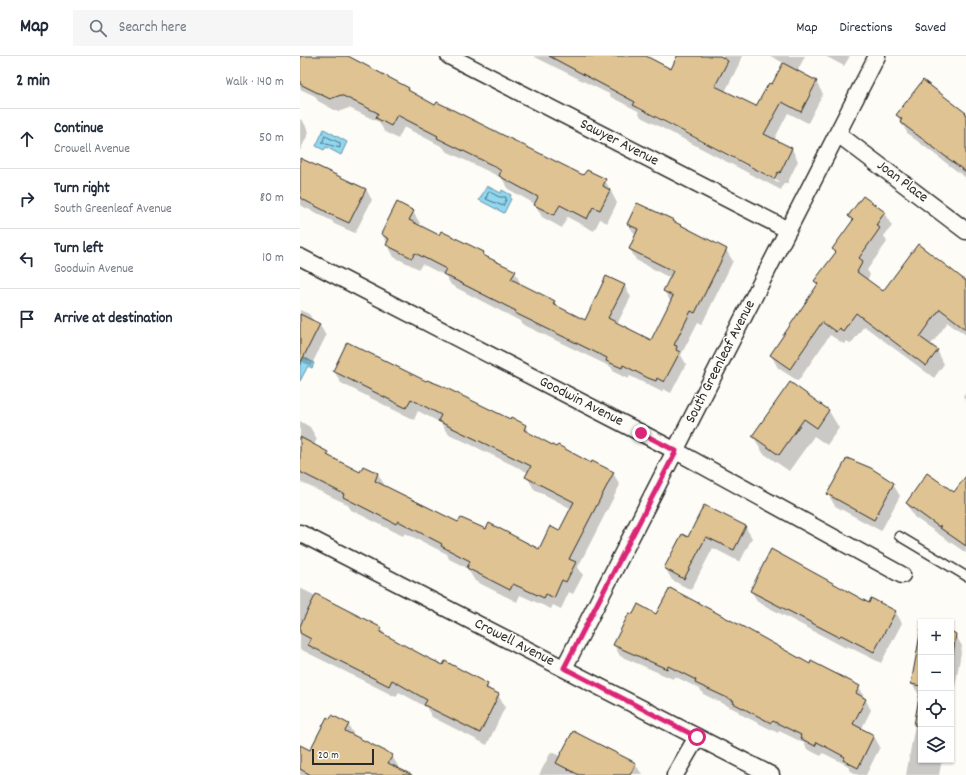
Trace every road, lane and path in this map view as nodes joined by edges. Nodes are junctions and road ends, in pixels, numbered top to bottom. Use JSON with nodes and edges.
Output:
{"nodes":[{"id":1,"x":449,"y":56,"type":"edge"},
{"id":2,"x":877,"y":56,"type":"edge"},
{"id":3,"x":838,"y":134,"type":"junction"},
{"id":4,"x":788,"y":230,"type":"junction"},
{"id":5,"x":966,"y":231,"type":"edge"},
{"id":6,"x":300,"y":257,"type":"edge"},
{"id":7,"x":676,"y":451,"type":"junction"},
{"id":8,"x":300,"y":533,"type":"edge"},
{"id":9,"x":899,"y":536,"type":"dead end"},
{"id":10,"x":902,"y":575,"type":"dead end"},
{"id":11,"x":966,"y":576,"type":"edge"},
{"id":12,"x":564,"y":668,"type":"junction"},
{"id":13,"x":697,"y":737,"type":"junction"},
{"id":14,"x":676,"y":775,"type":"edge"},
{"id":15,"x":771,"y":775,"type":"edge"}],
"edges":[{"from":1,"to":4,"type":"street","name":"Sawyer Avenue"},
{"from":2,"to":3,"type":"street","name":"South Greenleaf Avenue"},
{"from":3,"to":4,"type":"street","name":"South Greenleaf Avenue"},
{"from":3,"to":5,"type":"street","name":"Joan Place"},
{"from":4,"to":7,"type":"street","name":"South Greenleaf Avenue"},
{"from":6,"to":7,"type":"street","name":"Goodwin Avenue"},
{"from":7,"to":10,"type":"street","name":"Goodwin Avenue"},
{"from":7,"to":12,"type":"street","name":"South Greenleaf Avenue"},
{"from":8,"to":12,"type":"street","name":"Crowell Avenue"},
{"from":9,"to":11,"type":"lane"},
{"from":12,"to":13,"type":"street","name":"Crowell Avenue"},
{"from":13,"to":14,"type":"street"},
{"from":13,"to":15,"type":"street","name":"Crowell Avenue"}]}
